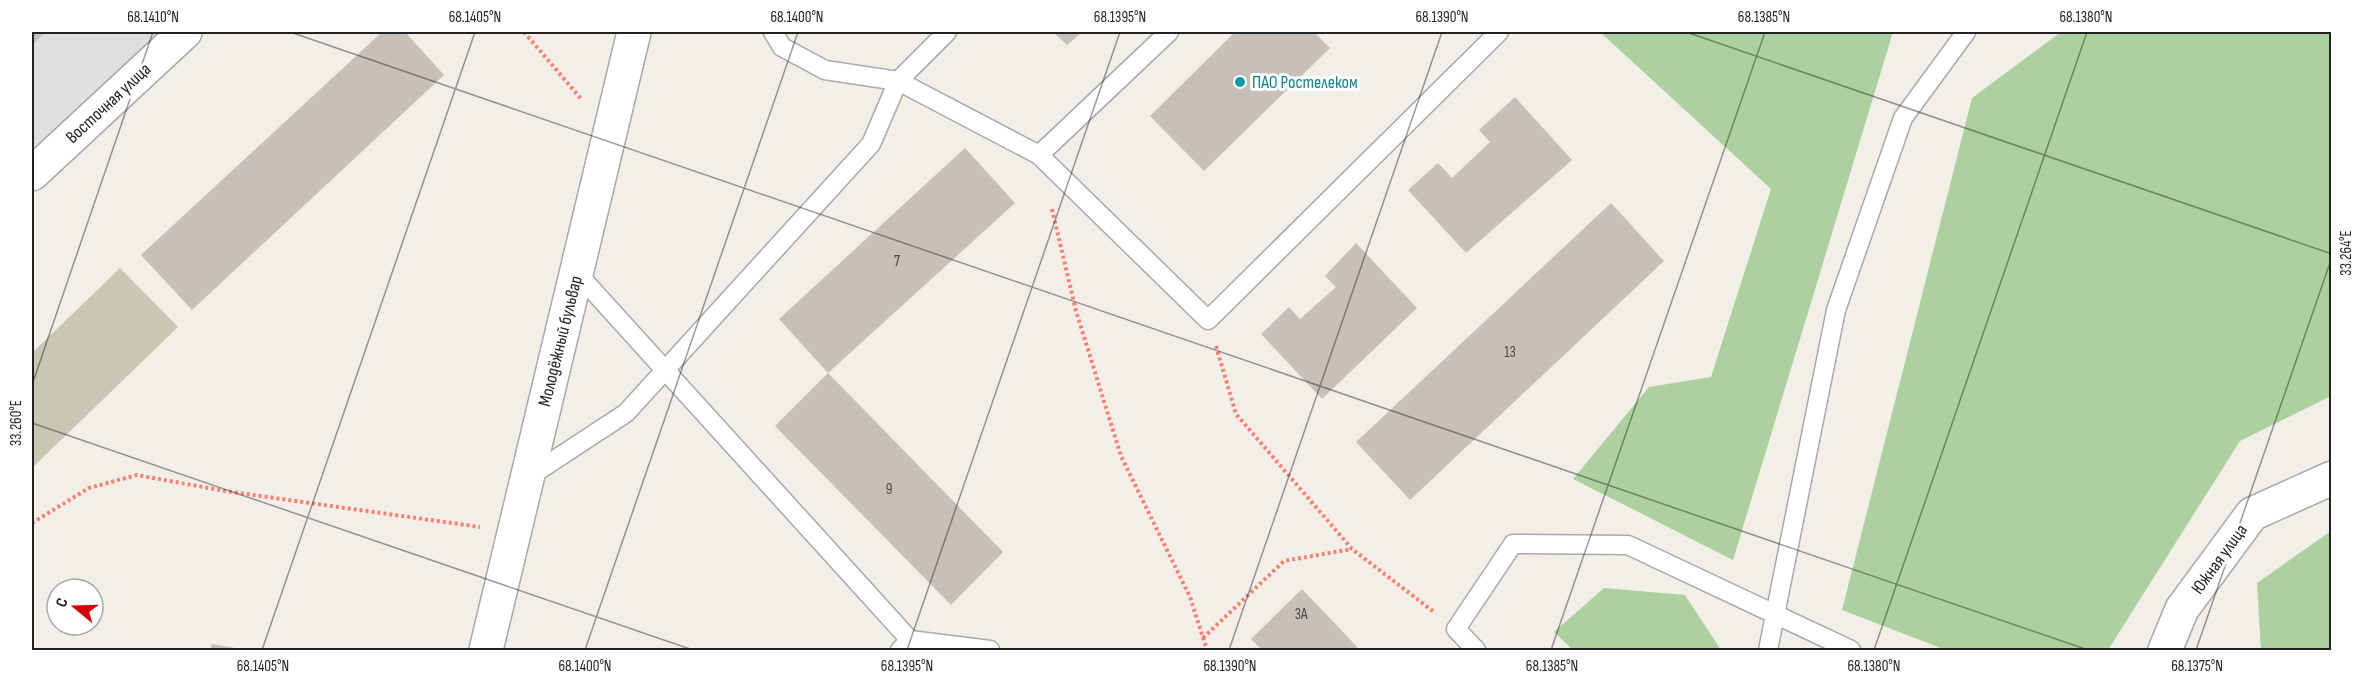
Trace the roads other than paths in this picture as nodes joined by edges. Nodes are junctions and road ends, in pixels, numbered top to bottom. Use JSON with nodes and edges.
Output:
{"nodes":[{"id":1,"x":185,"y":32,"type":"edge"},
{"id":2,"x":634,"y":32,"type":"edge"},
{"id":3,"x":773,"y":32,"type":"edge"},
{"id":4,"x":947,"y":32,"type":"edge"},
{"id":5,"x":1170,"y":32,"type":"edge"},
{"id":6,"x":1499,"y":32,"type":"edge"},
{"id":7,"x":1966,"y":32,"type":"edge"},
{"id":8,"x":898,"y":81,"type":"junction"},
{"id":9,"x":1039,"y":155,"type":"junction"},
{"id":10,"x":32,"y":174,"type":"edge"},
{"id":11,"x":577,"y":273,"type":"junction"},
{"id":12,"x":666,"y":368,"type":"junction"},
{"id":13,"x":528,"y":478,"type":"junction"},
{"id":14,"x":2331,"y":478,"type":"edge"},
{"id":15,"x":1775,"y":617,"type":"junction"},
{"id":16,"x":905,"y":646,"type":"edge"},
{"id":17,"x":486,"y":651,"type":"edge"},
{"id":18,"x":990,"y":651,"type":"edge"},
{"id":19,"x":1476,"y":651,"type":"edge"},
{"id":20,"x":1768,"y":651,"type":"edge"},
{"id":21,"x":1851,"y":651,"type":"edge"},
{"id":22,"x":2165,"y":651,"type":"edge"}],
"edges":[{"from":1,"to":10,"type":"street","name":"Восточная улица"},
{"from":2,"to":11,"type":"street","name":"Молодёжный бульвар"},
{"from":3,"to":8,"type":"lane"},
{"from":4,"to":8,"type":"lane"},
{"from":5,"to":9,"type":"lane"},
{"from":6,"to":9,"type":"lane"},
{"from":7,"to":15,"type":"lane"},
{"from":8,"to":9,"type":"lane"},
{"from":8,"to":12,"type":"lane"},
{"from":11,"to":12,"type":"lane"},
{"from":11,"to":13,"type":"street","name":"Молодёжный бульвар"},
{"from":12,"to":13,"type":"lane"},
{"from":12,"to":16,"type":"lane"},
{"from":13,"to":17,"type":"street","name":"Молодёжный бульвар"},
{"from":14,"to":22,"type":"street","name":"Южная улица"},
{"from":15,"to":19,"type":"lane"},
{"from":15,"to":20,"type":"lane"},
{"from":15,"to":21,"type":"lane"},
{"from":16,"to":18,"type":"lane"}]}
